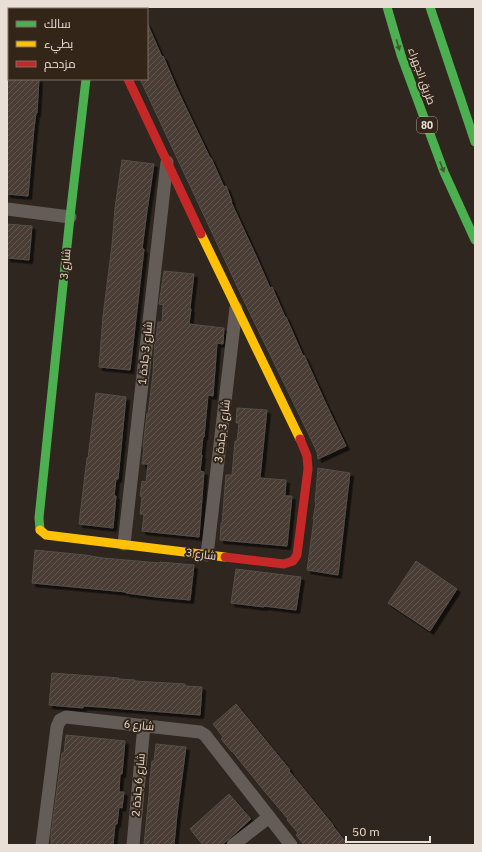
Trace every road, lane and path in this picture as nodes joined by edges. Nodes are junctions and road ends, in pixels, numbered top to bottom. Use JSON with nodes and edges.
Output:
{"nodes":[{"id":1,"x":387,"y":7,"type":"edge"},
{"id":2,"x":430,"y":7,"type":"edge"},
{"id":3,"x":443,"y":47,"type":"junction"},
{"id":4,"x":86,"y":80,"type":"edge"},
{"id":5,"x":128,"y":80,"type":"edge"},
{"id":6,"x":475,"y":120,"type":"edge"},
{"id":7,"x":475,"y":142,"type":"edge"},
{"id":8,"x":167,"y":162,"type":"junction"},
{"id":9,"x":7,"y":209,"type":"edge"},
{"id":10,"x":70,"y":217,"type":"junction"},
{"id":11,"x":475,"y":240,"type":"edge"},
{"id":12,"x":236,"y":308,"type":"junction"},
{"id":13,"x":124,"y":544,"type":"junction"},
{"id":14,"x":207,"y":555,"type":"junction"},
{"id":15,"x":144,"y":725,"type":"junction"},
{"id":16,"x":269,"y":817,"type":"junction"},
{"id":17,"x":42,"y":845,"type":"edge"},
{"id":18,"x":133,"y":845,"type":"edge"},
{"id":19,"x":233,"y":845,"type":"edge"},
{"id":20,"x":291,"y":845,"type":"edge"}],
"edges":[{"from":1,"to":11,"type":"main road","name":"طريق الجهراء","number":"80","one_way":true},
{"from":2,"to":3,"type":"main road"},
{"from":3,"to":6,"type":"main road"},
{"from":3,"to":7,"type":"main road"},
{"from":4,"to":10,"type":"main road","name":"شارع 3"},
{"from":5,"to":8,"type":"main road","name":"شارع 3"},
{"from":8,"to":12,"type":"main road","name":"شارع 3"},
{"from":8,"to":13,"type":"street","name":"شارع 3 جادة 1"},
{"from":9,"to":10,"type":"street"},
{"from":10,"to":13,"type":"main road","name":"شارع 3"},
{"from":12,"to":14,"type":"street","name":"شارع 3 جادة 3"},
{"from":12,"to":14,"type":"main road","name":"شارع 3"},
{"from":13,"to":14,"type":"main road","name":"شارع 3"},
{"from":15,"to":16,"type":"street","name":"شارع 6"},
{"from":15,"to":17,"type":"street","name":"شارع 6"},
{"from":15,"to":18,"type":"street","name":"شارع 6 جادة 2"},
{"from":16,"to":19,"type":"street"},
{"from":16,"to":20,"type":"street","name":"شارع 6"}]}
